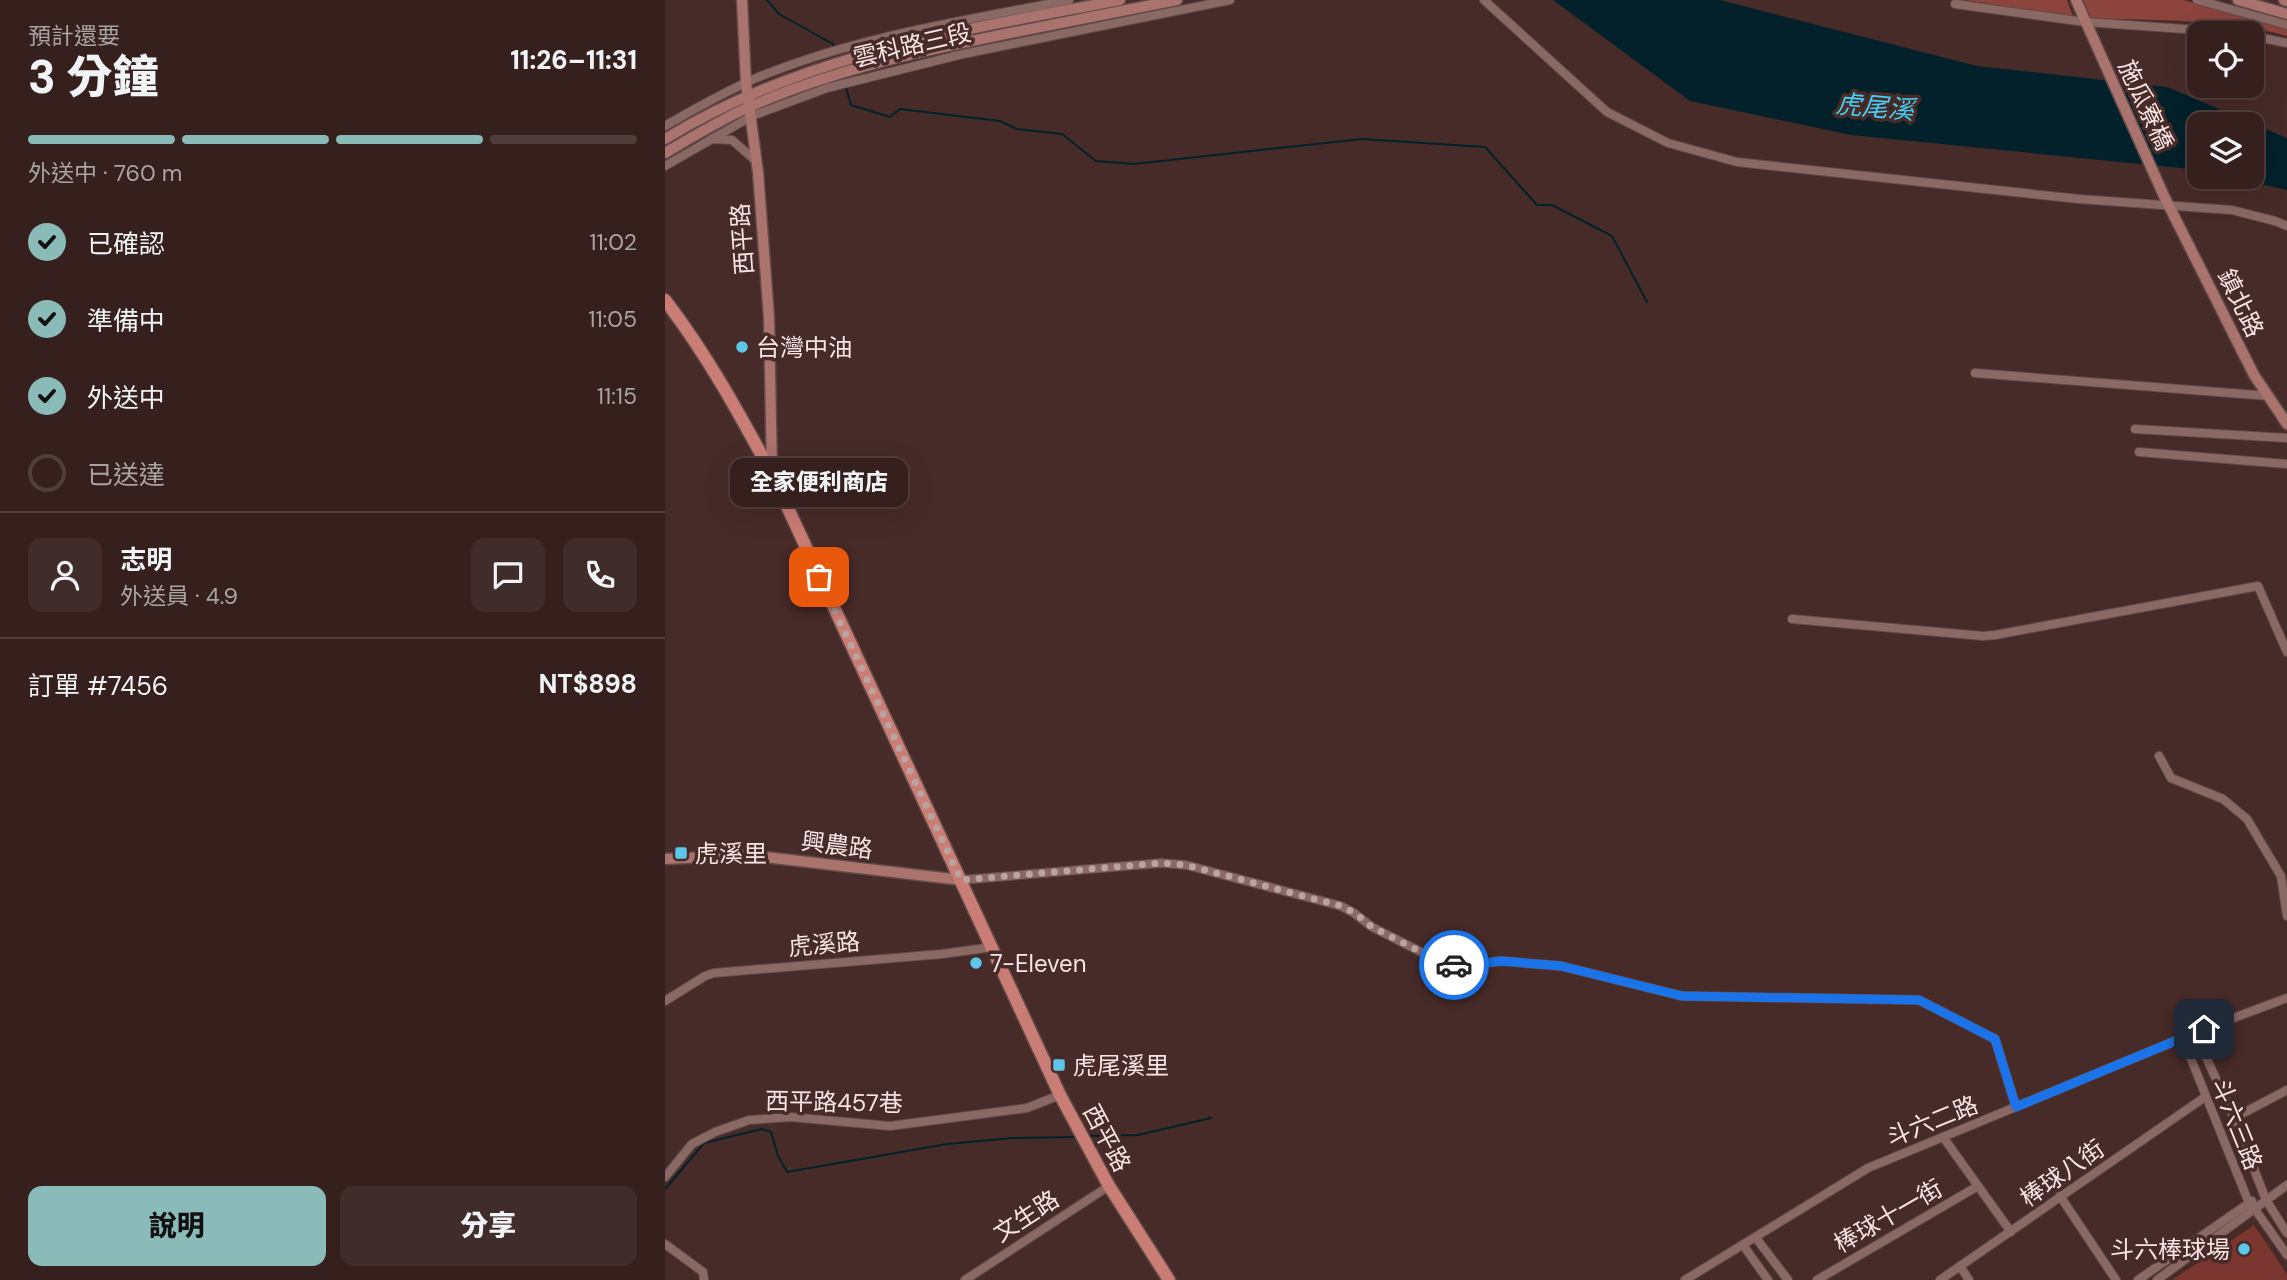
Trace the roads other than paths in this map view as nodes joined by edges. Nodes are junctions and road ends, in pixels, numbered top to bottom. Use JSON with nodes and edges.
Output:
{"nodes":[{"id":1,"x":742,"y":0,"type":"edge"},
{"id":2,"x":1069,"y":0,"type":"edge"},
{"id":3,"x":1121,"y":0,"type":"edge"},
{"id":4,"x":1230,"y":0,"type":"edge"},
{"id":5,"x":1484,"y":0,"type":"edge"},
{"id":6,"x":2076,"y":0,"type":"edge"},
{"id":7,"x":2197,"y":0,"type":"edge"},
{"id":8,"x":2238,"y":0,"type":"edge"},
{"id":9,"x":1955,"y":4,"type":"dead end"},
{"id":10,"x":1180,"y":5,"type":"edge"},
{"id":11,"x":2287,"y":14,"type":"edge"},
{"id":12,"x":2287,"y":25,"type":"edge"},
{"id":13,"x":2087,"y":27,"type":"junction"},
{"id":14,"x":2187,"y":31,"type":"edge"},
{"id":15,"x":2264,"y":38,"type":"edge"},
{"id":16,"x":2287,"y":43,"type":"edge"},
{"id":17,"x":813,"y":64,"type":"junction"},
{"id":18,"x":746,"y":83,"type":"junction"},
{"id":19,"x":750,"y":106,"type":"junction"},
{"id":20,"x":665,"y":126,"type":"edge"},
{"id":21,"x":665,"y":139,"type":"edge"},
{"id":22,"x":711,"y":139,"type":"junction"},
{"id":23,"x":665,"y":153,"type":"edge"},
{"id":24,"x":756,"y":161,"type":"junction"},
{"id":25,"x":665,"y":166,"type":"edge"},
{"id":26,"x":2166,"y":200,"type":"junction"},
{"id":27,"x":2287,"y":226,"type":"edge"},
{"id":28,"x":665,"y":300,"type":"edge"},
{"id":29,"x":1975,"y":373,"type":"dead end"},
{"id":30,"x":2269,"y":396,"type":"junction"},
{"id":31,"x":2287,"y":424,"type":"edge"},
{"id":32,"x":2134,"y":429,"type":"dead end"},
{"id":33,"x":2287,"y":439,"type":"edge"},
{"id":34,"x":2139,"y":452,"type":"dead end"},
{"id":35,"x":2287,"y":464,"type":"edge"},
{"id":36,"x":773,"y":476,"type":"junction"},
{"id":37,"x":1792,"y":619,"type":"dead end"},
{"id":38,"x":2287,"y":652,"type":"edge"},
{"id":39,"x":2159,"y":756,"type":"dead end"},
{"id":40,"x":665,"y":859,"type":"edge"},
{"id":41,"x":961,"y":880,"type":"junction"},
{"id":42,"x":2285,"y":887,"type":"edge"},
{"id":43,"x":2287,"y":916,"type":"edge"},
{"id":44,"x":993,"y":947,"type":"junction"},
{"id":45,"x":2287,"y":998,"type":"edge"},
{"id":46,"x":665,"y":1001,"type":"edge"},
{"id":47,"x":2195,"y":1033,"type":"junction"},
{"id":48,"x":2183,"y":1039,"type":"junction"},
{"id":49,"x":2287,"y":1090,"type":"edge"},
{"id":50,"x":1060,"y":1095,"type":"junction"},
{"id":51,"x":2205,"y":1097,"type":"junction"},
{"id":52,"x":2016,"y":1107,"type":"junction"},
{"id":53,"x":2234,"y":1118,"type":"junction"},
{"id":54,"x":1943,"y":1137,"type":"junction"},
{"id":55,"x":665,"y":1177,"type":"edge"},
{"id":56,"x":2287,"y":1185,"type":"edge"},
{"id":57,"x":1109,"y":1186,"type":"junction"},
{"id":58,"x":1978,"y":1186,"type":"junction"},
{"id":59,"x":2060,"y":1196,"type":"junction"},
{"id":60,"x":2266,"y":1200,"type":"junction"},
{"id":61,"x":2249,"y":1202,"type":"junction"},
{"id":62,"x":2255,"y":1210,"type":"junction"},
{"id":63,"x":2011,"y":1232,"type":"junction"},
{"id":64,"x":2287,"y":1233,"type":"edge"},
{"id":65,"x":1756,"y":1238,"type":"junction"},
{"id":66,"x":665,"y":1244,"type":"edge"},
{"id":67,"x":1743,"y":1245,"type":"junction"},
{"id":68,"x":2287,"y":1255,"type":"edge"},
{"id":69,"x":1960,"y":1266,"type":"junction"},
{"id":70,"x":704,"y":1280,"type":"edge"},
{"id":71,"x":965,"y":1280,"type":"edge"},
{"id":72,"x":1169,"y":1280,"type":"edge"},
{"id":73,"x":1685,"y":1280,"type":"edge"},
{"id":74,"x":1768,"y":1280,"type":"edge"},
{"id":75,"x":1788,"y":1280,"type":"edge"},
{"id":76,"x":1817,"y":1280,"type":"edge"},
{"id":77,"x":1940,"y":1280,"type":"edge"},
{"id":78,"x":1969,"y":1280,"type":"edge"},
{"id":79,"x":2116,"y":1280,"type":"edge"},
{"id":80,"x":2138,"y":1280,"type":"edge"},
{"id":81,"x":2157,"y":1280,"type":"edge"}],
"edges":[{"from":1,"to":18,"type":"main road","name":"西平路"},
{"from":2,"to":17,"type":"street","name":"雲科路三段"},
{"from":3,"to":17,"type":"main road","name":"雲科路三段"},
{"from":4,"to":10,"type":"street"},
{"from":5,"to":26,"type":"street"},
{"from":6,"to":13,"type":"main road","name":"施瓜寮橋"},
{"from":7,"to":12,"type":"street"},
{"from":8,"to":11,"type":"main road"},
{"from":9,"to":13,"type":"street"},
{"from":10,"to":19,"type":"main road","name":"雲科路三段"},
{"from":13,"to":14,"type":"street"},
{"from":13,"to":26,"type":"main road","name":"施瓜寮橋"},
{"from":15,"to":16,"type":"street"},
{"from":17,"to":18,"type":"street","name":"雲科路三段"},
{"from":17,"to":19,"type":"main road","name":"雲科路三段"},
{"from":18,"to":19,"type":"main road","name":"西平路"},
{"from":18,"to":20,"type":"street","name":"雲科路三段"},
{"from":19,"to":21,"type":"main road","name":"雲科路三段"},
{"from":19,"to":22,"type":"street","name":"雲科路三段"},
{"from":19,"to":23,"type":"main road","name":"雲科路三段"},
{"from":19,"to":24,"type":"main road","name":"西平路"},
{"from":22,"to":24,"type":"street"},
{"from":22,"to":25,"type":"street","name":"雲科路三段"},
{"from":24,"to":36,"type":"main road","name":"西平路"},
{"from":26,"to":27,"type":"street"},
{"from":26,"to":30,"type":"main road","name":"鎮北路"},
{"from":28,"to":36,"type":"main road","name":"西平路"},
{"from":29,"to":30,"type":"street"},
{"from":30,"to":31,"type":"main road","name":"鎮北路"},
{"from":32,"to":33,"type":"street"},
{"from":34,"to":35,"type":"street"},
{"from":36,"to":41,"type":"main road","name":"西平路"},
{"from":37,"to":38,"type":"street"},
{"from":39,"to":42,"type":"street"},
{"from":40,"to":41,"type":"main road","name":"興農路"},
{"from":41,"to":44,"type":"main road","name":"西平路"},
{"from":41,"to":52,"type":"street"},
{"from":42,"to":43,"type":"street"},
{"from":44,"to":46,"type":"street","name":"虎溪路"},
{"from":44,"to":50,"type":"main road","name":"西平路"},
{"from":45,"to":47,"type":"street","name":"斗六二路"},
{"from":47,"to":48,"type":"street","name":"斗六二路"},
{"from":47,"to":53,"type":"street","name":"斗六三路"},
{"from":48,"to":51,"type":"street","name":"斗六三路"},
{"from":48,"to":52,"type":"street","name":"斗六二路"},
{"from":49,"to":53,"type":"street"},
{"from":50,"to":55,"type":"street","name":"西平路457巷"},
{"from":50,"to":57,"type":"main road","name":"西平路"},
{"from":51,"to":59,"type":"street","name":"棒球八街"},
{"from":51,"to":61,"type":"street","name":"斗六三路"},
{"from":52,"to":54,"type":"street","name":"斗六二路"},
{"from":53,"to":60,"type":"street","name":"斗六三路"},
{"from":54,"to":58,"type":"street"},
{"from":54,"to":65,"type":"street","name":"斗六二路"},
{"from":56,"to":60,"type":"street"},
{"from":57,"to":71,"type":"street","name":"文生路"},
{"from":57,"to":72,"type":"main road","name":"西平路"},
{"from":58,"to":63,"type":"street"},
{"from":58,"to":76,"type":"street","name":"棒球十一街"},
{"from":59,"to":63,"type":"street","name":"棒球八街"},
{"from":59,"to":79,"type":"street"},
{"from":60,"to":61,"type":"street"},
{"from":60,"to":62,"type":"street"},
{"from":60,"to":64,"type":"street","name":"斗六三路"},
{"from":61,"to":62,"type":"street","name":"斗六三路"},
{"from":61,"to":80,"type":"street"},
{"from":62,"to":68,"type":"street","name":"斗六三路"},
{"from":62,"to":81,"type":"street"},
{"from":63,"to":69,"type":"street","name":"棒球八街"},
{"from":65,"to":67,"type":"street","name":"斗六二路"},
{"from":65,"to":75,"type":"street"},
{"from":66,"to":70,"type":"street"},
{"from":67,"to":73,"type":"street","name":"斗六二路"},
{"from":67,"to":74,"type":"street"},
{"from":69,"to":77,"type":"street","name":"棒球八街"},
{"from":69,"to":78,"type":"street"}]}
